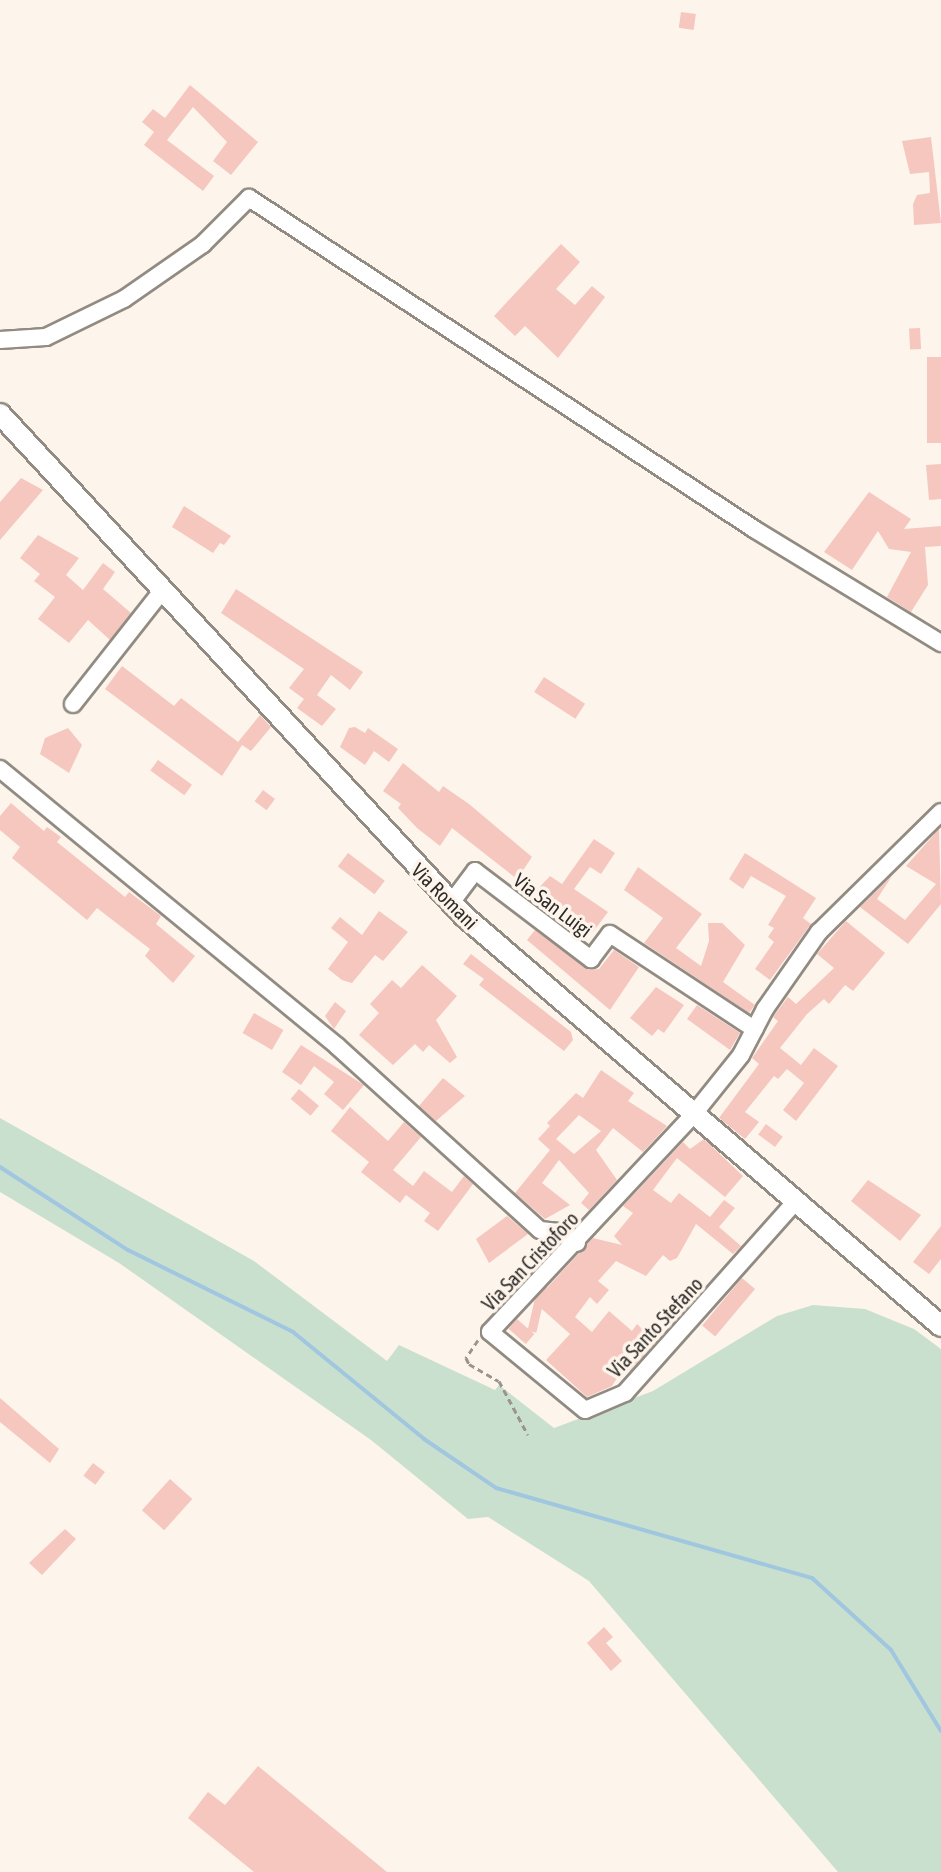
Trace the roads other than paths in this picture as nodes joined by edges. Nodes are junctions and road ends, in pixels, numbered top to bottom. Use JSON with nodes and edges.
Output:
{"nodes":[{"id":1,"x":0,"y":340,"type":"edge"},
{"id":2,"x":0,"y":414,"type":"edge"},
{"id":3,"x":162,"y":591,"type":"junction"},
{"id":4,"x":941,"y":643,"type":"edge"},
{"id":5,"x":73,"y":704,"type":"dead end"},
{"id":6,"x":0,"y":769,"type":"edge"},
{"id":7,"x":941,"y":812,"type":"edge"},
{"id":8,"x":451,"y":903,"type":"junction"},
{"id":9,"x":754,"y":1029,"type":"junction"},
{"id":10,"x":693,"y":1115,"type":"junction"},
{"id":11,"x":796,"y":1201,"type":"junction"},
{"id":12,"x":577,"y":1243,"type":"junction"},
{"id":13,"x":941,"y":1326,"type":"edge"},
{"id":14,"x":490,"y":1332,"type":"joint"}],
"edges":[{"from":1,"to":4,"type":"street"},
{"from":2,"to":3,"type":"street","name":"Via Romani"},
{"from":3,"to":5,"type":"street"},
{"from":3,"to":8,"type":"street","name":"Via Romani"},
{"from":6,"to":12,"type":"street"},
{"from":7,"to":9,"type":"street","name":"Via San Cristoforo"},
{"from":8,"to":9,"type":"street","name":"Via San Luigi"},
{"from":8,"to":10,"type":"street","name":"Via Romani"},
{"from":9,"to":10,"type":"street","name":"Via San Cristoforo"},
{"from":10,"to":11,"type":"street","name":"Via Romani"},
{"from":10,"to":12,"type":"street","name":"Via San Cristoforo"},
{"from":11,"to":13,"type":"street","name":"Via Romani"},
{"from":11,"to":14,"type":"street","name":"Via Santo Stefano"},
{"from":12,"to":14,"type":"street","name":"Via San Cristoforo"}]}
